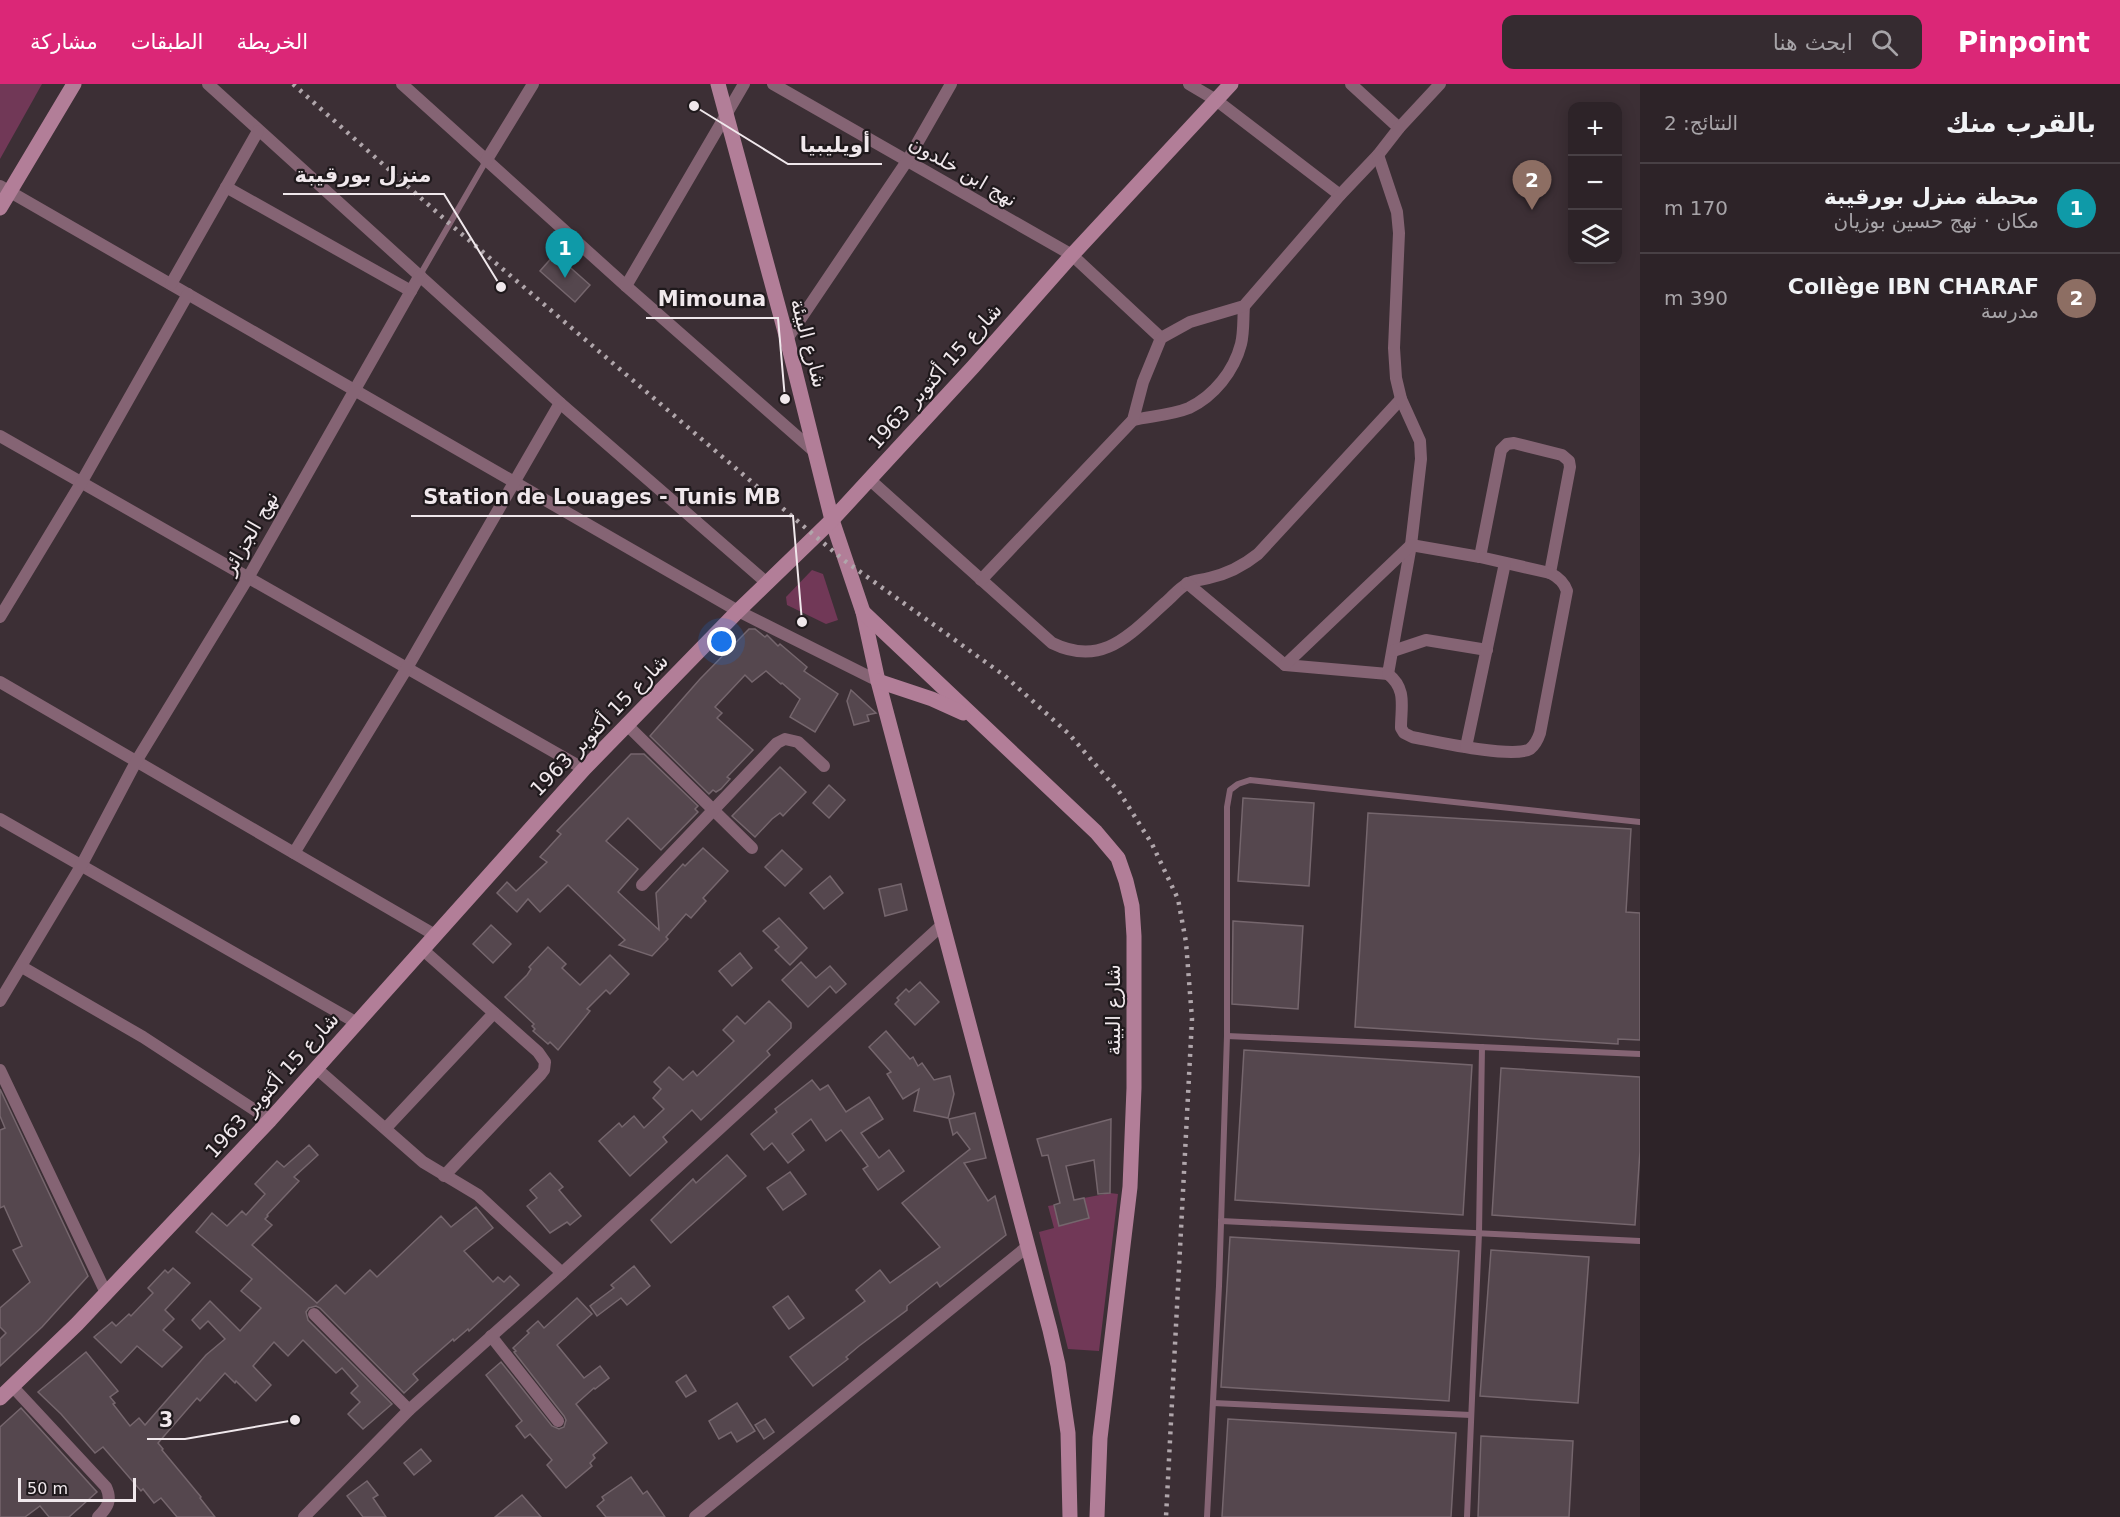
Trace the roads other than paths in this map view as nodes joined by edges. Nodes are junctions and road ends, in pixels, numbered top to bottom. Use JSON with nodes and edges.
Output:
{"nodes":[{"id":1,"x":74,"y":84,"type":"edge"},
{"id":2,"x":208,"y":84,"type":"edge"},
{"id":3,"x":402,"y":84,"type":"edge"},
{"id":4,"x":533,"y":84,"type":"edge"},
{"id":5,"x":718,"y":84,"type":"edge"},
{"id":6,"x":744,"y":84,"type":"edge"},
{"id":7,"x":773,"y":84,"type":"edge"},
{"id":8,"x":951,"y":84,"type":"edge"},
{"id":9,"x":1189,"y":84,"type":"edge"},
{"id":10,"x":1231,"y":84,"type":"edge"},
{"id":11,"x":1351,"y":84,"type":"edge"},
{"id":12,"x":1440,"y":84,"type":"edge"},
{"id":13,"x":1216,"y":100,"type":"junction"},
{"id":14,"x":726,"y":117,"type":"junction"},
{"id":15,"x":1399,"y":128,"type":"junction"},
{"id":16,"x":258,"y":131,"type":"junction"},
{"id":17,"x":1378,"y":155,"type":"junction"},
{"id":18,"x":486,"y":161,"type":"junction"},
{"id":19,"x":907,"y":161,"type":"junction"},
{"id":20,"x":226,"y":187,"type":"junction"},
{"id":21,"x":4,"y":189,"type":"edge"},
{"id":22,"x":1340,"y":195,"type":"junction"},
{"id":23,"x":0,"y":208,"type":"edge"},
{"id":24,"x":1072,"y":255,"type":"junction"},
{"id":25,"x":420,"y":275,"type":"junction"},
{"id":26,"x":171,"y":284,"type":"junction"},
{"id":27,"x":626,"y":286,"type":"junction"},
{"id":28,"x":411,"y":291,"type":"junction"},
{"id":29,"x":188,"y":294,"type":"junction"},
{"id":30,"x":1244,"y":306,"type":"junction"},
{"id":31,"x":1161,"y":338,"type":"junction"},
{"id":32,"x":787,"y":339,"type":"junction"},
{"id":33,"x":354,"y":390,"type":"junction"},
{"id":34,"x":1401,"y":399,"type":"junction"},
{"id":35,"x":561,"y":403,"type":"junction"},
{"id":36,"x":1133,"y":420,"type":"junction"},
{"id":37,"x":0,"y":436,"type":"edge"},
{"id":38,"x":816,"y":453,"type":"junction"},
{"id":39,"x":869,"y":478,"type":"junction"},
{"id":40,"x":81,"y":483,"type":"junction"},
{"id":41,"x":515,"y":483,"type":"junction"},
{"id":42,"x":832,"y":520,"type":"junction"},
{"id":43,"x":1411,"y":544,"type":"junction"},
{"id":44,"x":1480,"y":557,"type":"junction"},
{"id":45,"x":1505,"y":563,"type":"junction"},
{"id":46,"x":1550,"y":573,"type":"junction"},
{"id":47,"x":248,"y":578,"type":"junction"},
{"id":48,"x":981,"y":580,"type":"junction"},
{"id":49,"x":767,"y":583,"type":"junction"},
{"id":50,"x":1187,"y":583,"type":"junction"},
{"id":51,"x":738,"y":611,"type":"junction"},
{"id":52,"x":863,"y":612,"type":"junction"},
{"id":53,"x":0,"y":617,"type":"edge"},
{"id":54,"x":1486,"y":650,"type":"junction"},
{"id":55,"x":1393,"y":651,"type":"junction"},
{"id":56,"x":1285,"y":665,"type":"junction"},
{"id":57,"x":407,"y":668,"type":"junction"},
{"id":58,"x":1388,"y":674,"type":"junction"},
{"id":59,"x":878,"y":681,"type":"junction"},
{"id":60,"x":0,"y":682,"type":"edge"},
{"id":61,"x":974,"y":718,"type":"junction"},
{"id":62,"x":626,"y":724,"type":"junction"},
{"id":63,"x":1466,"y":747,"type":"junction"},
{"id":64,"x":137,"y":760,"type":"junction"},
{"id":65,"x":824,"y":766,"type":"dead end"},
{"id":66,"x":584,"y":769,"type":"junction"},
{"id":67,"x":714,"y":810,"type":"junction"},
{"id":68,"x":0,"y":819,"type":"edge"},
{"id":69,"x":1640,"y":822,"type":"edge"},
{"id":70,"x":752,"y":848,"type":"dead end"},
{"id":71,"x":294,"y":853,"type":"junction"},
{"id":72,"x":81,"y":866,"type":"junction"},
{"id":73,"x":642,"y":885,"type":"dead end"},
{"id":74,"x":942,"y":925,"type":"junction"},
{"id":75,"x":435,"y":935,"type":"junction"},
{"id":76,"x":422,"y":949,"type":"junction"},
{"id":77,"x":22,"y":967,"type":"junction"},
{"id":78,"x":0,"y":1001,"type":"edge"},
{"id":79,"x":494,"y":1014,"type":"junction"},
{"id":80,"x":357,"y":1023,"type":"junction"},
{"id":81,"x":1227,"y":1036,"type":"junction"},
{"id":82,"x":1482,"y":1047,"type":"junction"},
{"id":83,"x":1640,"y":1054,"type":"edge"},
{"id":84,"x":316,"y":1068,"type":"junction"},
{"id":85,"x":0,"y":1070,"type":"edge"},
{"id":86,"x":270,"y":1120,"type":"junction"},
{"id":87,"x":386,"y":1128,"type":"junction"},
{"id":88,"x":444,"y":1176,"type":"junction"},
{"id":89,"x":1221,"y":1221,"type":"junction"},
{"id":90,"x":1479,"y":1233,"type":"junction"},
{"id":91,"x":1640,"y":1241,"type":"edge"},
{"id":92,"x":1028,"y":1246,"type":"junction"},
{"id":93,"x":562,"y":1273,"type":"junction"},
{"id":94,"x":106,"y":1293,"type":"junction"},
{"id":95,"x":314,"y":1314,"type":"dead end"},
{"id":96,"x":491,"y":1336,"type":"junction"},
{"id":97,"x":12,"y":1386,"type":"junction"},
{"id":98,"x":0,"y":1398,"type":"edge"},
{"id":99,"x":1213,"y":1403,"type":"junction"},
{"id":100,"x":409,"y":1410,"type":"junction"},
{"id":101,"x":1471,"y":1415,"type":"junction"},
{"id":102,"x":558,"y":1420,"type":"dead end"},
{"id":103,"x":98,"y":1517,"type":"edge"},
{"id":104,"x":304,"y":1517,"type":"edge"},
{"id":105,"x":695,"y":1517,"type":"edge"},
{"id":106,"x":1070,"y":1517,"type":"edge"},
{"id":107,"x":1097,"y":1517,"type":"edge"},
{"id":108,"x":1207,"y":1517,"type":"edge"},
{"id":109,"x":1467,"y":1517,"type":"edge"}],
"edges":[{"from":1,"to":21,"type":"main road"},
{"from":2,"to":16,"type":"street"},
{"from":3,"to":18,"type":"street"},
{"from":4,"to":18,"type":"street","name":"نهج الجزائر"},
{"from":5,"to":14,"type":"main road","name":"شارع البيئة"},
{"from":6,"to":14,"type":"street"},
{"from":7,"to":19,"type":"street","name":"نهج ابن خلدون"},
{"from":8,"to":19,"type":"street"},
{"from":9,"to":13,"type":"street"},
{"from":10,"to":13,"type":"main road","name":"شارع 15 أكتوبر 1963"},
{"from":11,"to":15,"type":"street"},
{"from":12,"to":15,"type":"street"},
{"from":13,"to":22,"type":"street"},
{"from":13,"to":24,"type":"main road","name":"شارع 15 أكتوبر 1963"},
{"from":14,"to":27,"type":"street"},
{"from":14,"to":32,"type":"main road","name":"شارع البيئة"},
{"from":15,"to":17,"type":"street"},
{"from":16,"to":20,"type":"street"},
{"from":16,"to":25,"type":"street"},
{"from":17,"to":22,"type":"street"},
{"from":17,"to":34,"type":"street"},
{"from":18,"to":25,"type":"lane","name":"نهج الجزائر"},
{"from":18,"to":27,"type":"street"},
{"from":19,"to":24,"type":"street","name":"نهج ابن خلدون"},
{"from":19,"to":32,"type":"street"},
{"from":20,"to":26,"type":"street"},
{"from":20,"to":28,"type":"street"},
{"from":21,"to":23,"type":"main road"},
{"from":21,"to":26,"type":"street"},
{"from":22,"to":30,"type":"street"},
{"from":24,"to":31,"type":"street","name":"نهج ابن خلدون"},
{"from":24,"to":39,"type":"main road","name":"شارع 15 أكتوبر 1963"},
{"from":25,"to":28,"type":"street","name":"نهج الجزائر"},
{"from":25,"to":35,"type":"street"},
{"from":26,"to":29,"type":"street"},
{"from":27,"to":38,"type":"street"},
{"from":28,"to":33,"type":"street","name":"نهج الجزائر"},
{"from":29,"to":33,"type":"street"},
{"from":29,"to":40,"type":"street"},
{"from":30,"to":31,"type":"street"},
{"from":30,"to":36,"type":"street"},
{"from":31,"to":36,"type":"street"},
{"from":32,"to":38,"type":"main road","name":"شارع البيئة"},
{"from":33,"to":41,"type":"street"},
{"from":33,"to":47,"type":"street","name":"نهج الجزائر"},
{"from":34,"to":43,"type":"street"},
{"from":34,"to":50,"type":"street"},
{"from":35,"to":41,"type":"street"},
{"from":35,"to":49,"type":"street"},
{"from":36,"to":48,"type":"street"},
{"from":37,"to":40,"type":"street"},
{"from":38,"to":42,"type":"main road","name":"شارع البيئة"},
{"from":39,"to":42,"type":"main road","name":"شارع 15 أكتوبر 1963"},
{"from":39,"to":48,"type":"street"},
{"from":40,"to":47,"type":"street"},
{"from":40,"to":53,"type":"street"},
{"from":41,"to":51,"type":"street"},
{"from":41,"to":57,"type":"street"},
{"from":42,"to":49,"type":"main road","name":"شارع 15 أكتوبر 1963"},
{"from":42,"to":52,"type":"main road","name":"شارع البيئة"},
{"from":43,"to":44,"type":"street"},
{"from":43,"to":55,"type":"street"},
{"from":43,"to":56,"type":"street"},
{"from":44,"to":45,"type":"street"},
{"from":44,"to":46,"type":"street"},
{"from":45,"to":46,"type":"street"},
{"from":45,"to":54,"type":"street"},
{"from":46,"to":63,"type":"street"},
{"from":47,"to":57,"type":"street"},
{"from":47,"to":64,"type":"street","name":"نهج الجزائر"},
{"from":48,"to":50,"type":"street"},
{"from":49,"to":51,"type":"main road","name":"شارع 15 أكتوبر 1963"},
{"from":50,"to":56,"type":"street"},
{"from":51,"to":59,"type":"street"},
{"from":51,"to":62,"type":"main road","name":"شارع 15 أكتوبر 1963"},
{"from":52,"to":59,"type":"main road","name":"شارع البيئة"},
{"from":52,"to":61,"type":"main road","name":"شارع البيئة"},
{"from":54,"to":55,"type":"street"},
{"from":54,"to":63,"type":"street"},
{"from":55,"to":58,"type":"street"},
{"from":56,"to":58,"type":"street"},
{"from":57,"to":66,"type":"street"},
{"from":57,"to":71,"type":"street"},
{"from":58,"to":63,"type":"street"},
{"from":59,"to":61,"type":"main road"},
{"from":59,"to":74,"type":"main road","name":"شارع البيئة"},
{"from":60,"to":64,"type":"street"},
{"from":61,"to":107,"type":"main road","name":"شارع البيئة"},
{"from":62,"to":66,"type":"main road","name":"شارع 15 أكتوبر 1963"},
{"from":62,"to":67,"type":"street"},
{"from":64,"to":71,"type":"street"},
{"from":64,"to":72,"type":"street","name":"نهج الجزائر"},
{"from":65,"to":67,"type":"street"},
{"from":66,"to":75,"type":"main road","name":"شارع 15 أكتوبر 1963"},
{"from":67,"to":70,"type":"street"},
{"from":67,"to":73,"type":"street"},
{"from":68,"to":72,"type":"street"},
{"from":69,"to":81,"type":"lane"},
{"from":71,"to":75,"type":"street"},
{"from":72,"to":77,"type":"street","name":"نهج الجزائر"},
{"from":72,"to":80,"type":"street"},
{"from":74,"to":92,"type":"main road","name":"شارع البيئة"},
{"from":74,"to":93,"type":"street"},
{"from":75,"to":76,"type":"main road","name":"شارع 15 أكتوبر 1963"},
{"from":76,"to":79,"type":"street"},
{"from":76,"to":80,"type":"main road","name":"شارع 15 أكتوبر 1963"},
{"from":77,"to":78,"type":"street","name":"نهج الجزائر"},
{"from":77,"to":86,"type":"street"},
{"from":79,"to":87,"type":"street"},
{"from":79,"to":88,"type":"street"},
{"from":80,"to":84,"type":"main road","name":"شارع 15 أكتوبر 1963"},
{"from":81,"to":82,"type":"lane"},
{"from":81,"to":89,"type":"lane"},
{"from":82,"to":83,"type":"lane"},
{"from":82,"to":90,"type":"lane"},
{"from":84,"to":86,"type":"main road","name":"شارع 15 أكتوبر 1963"},
{"from":84,"to":87,"type":"street"},
{"from":85,"to":94,"type":"street"},
{"from":86,"to":94,"type":"main road","name":"شارع 15 أكتوبر 1963"},
{"from":87,"to":88,"type":"street"},
{"from":88,"to":93,"type":"street"},
{"from":89,"to":90,"type":"lane"},
{"from":89,"to":99,"type":"lane"},
{"from":90,"to":91,"type":"lane"},
{"from":90,"to":101,"type":"lane"},
{"from":92,"to":105,"type":"street"},
{"from":92,"to":106,"type":"main road","name":"شارع البيئة"},
{"from":93,"to":96,"type":"street"},
{"from":94,"to":97,"type":"main road","name":"شارع 15 أكتوبر 1963"},
{"from":95,"to":100,"type":"street"},
{"from":96,"to":100,"type":"street"},
{"from":96,"to":102,"type":"street"},
{"from":97,"to":98,"type":"main road","name":"شارع 15 أكتوبر 1963"},
{"from":97,"to":103,"type":"street"},
{"from":99,"to":101,"type":"lane"},
{"from":99,"to":108,"type":"lane"},
{"from":100,"to":104,"type":"street"},
{"from":101,"to":109,"type":"lane"}]}
